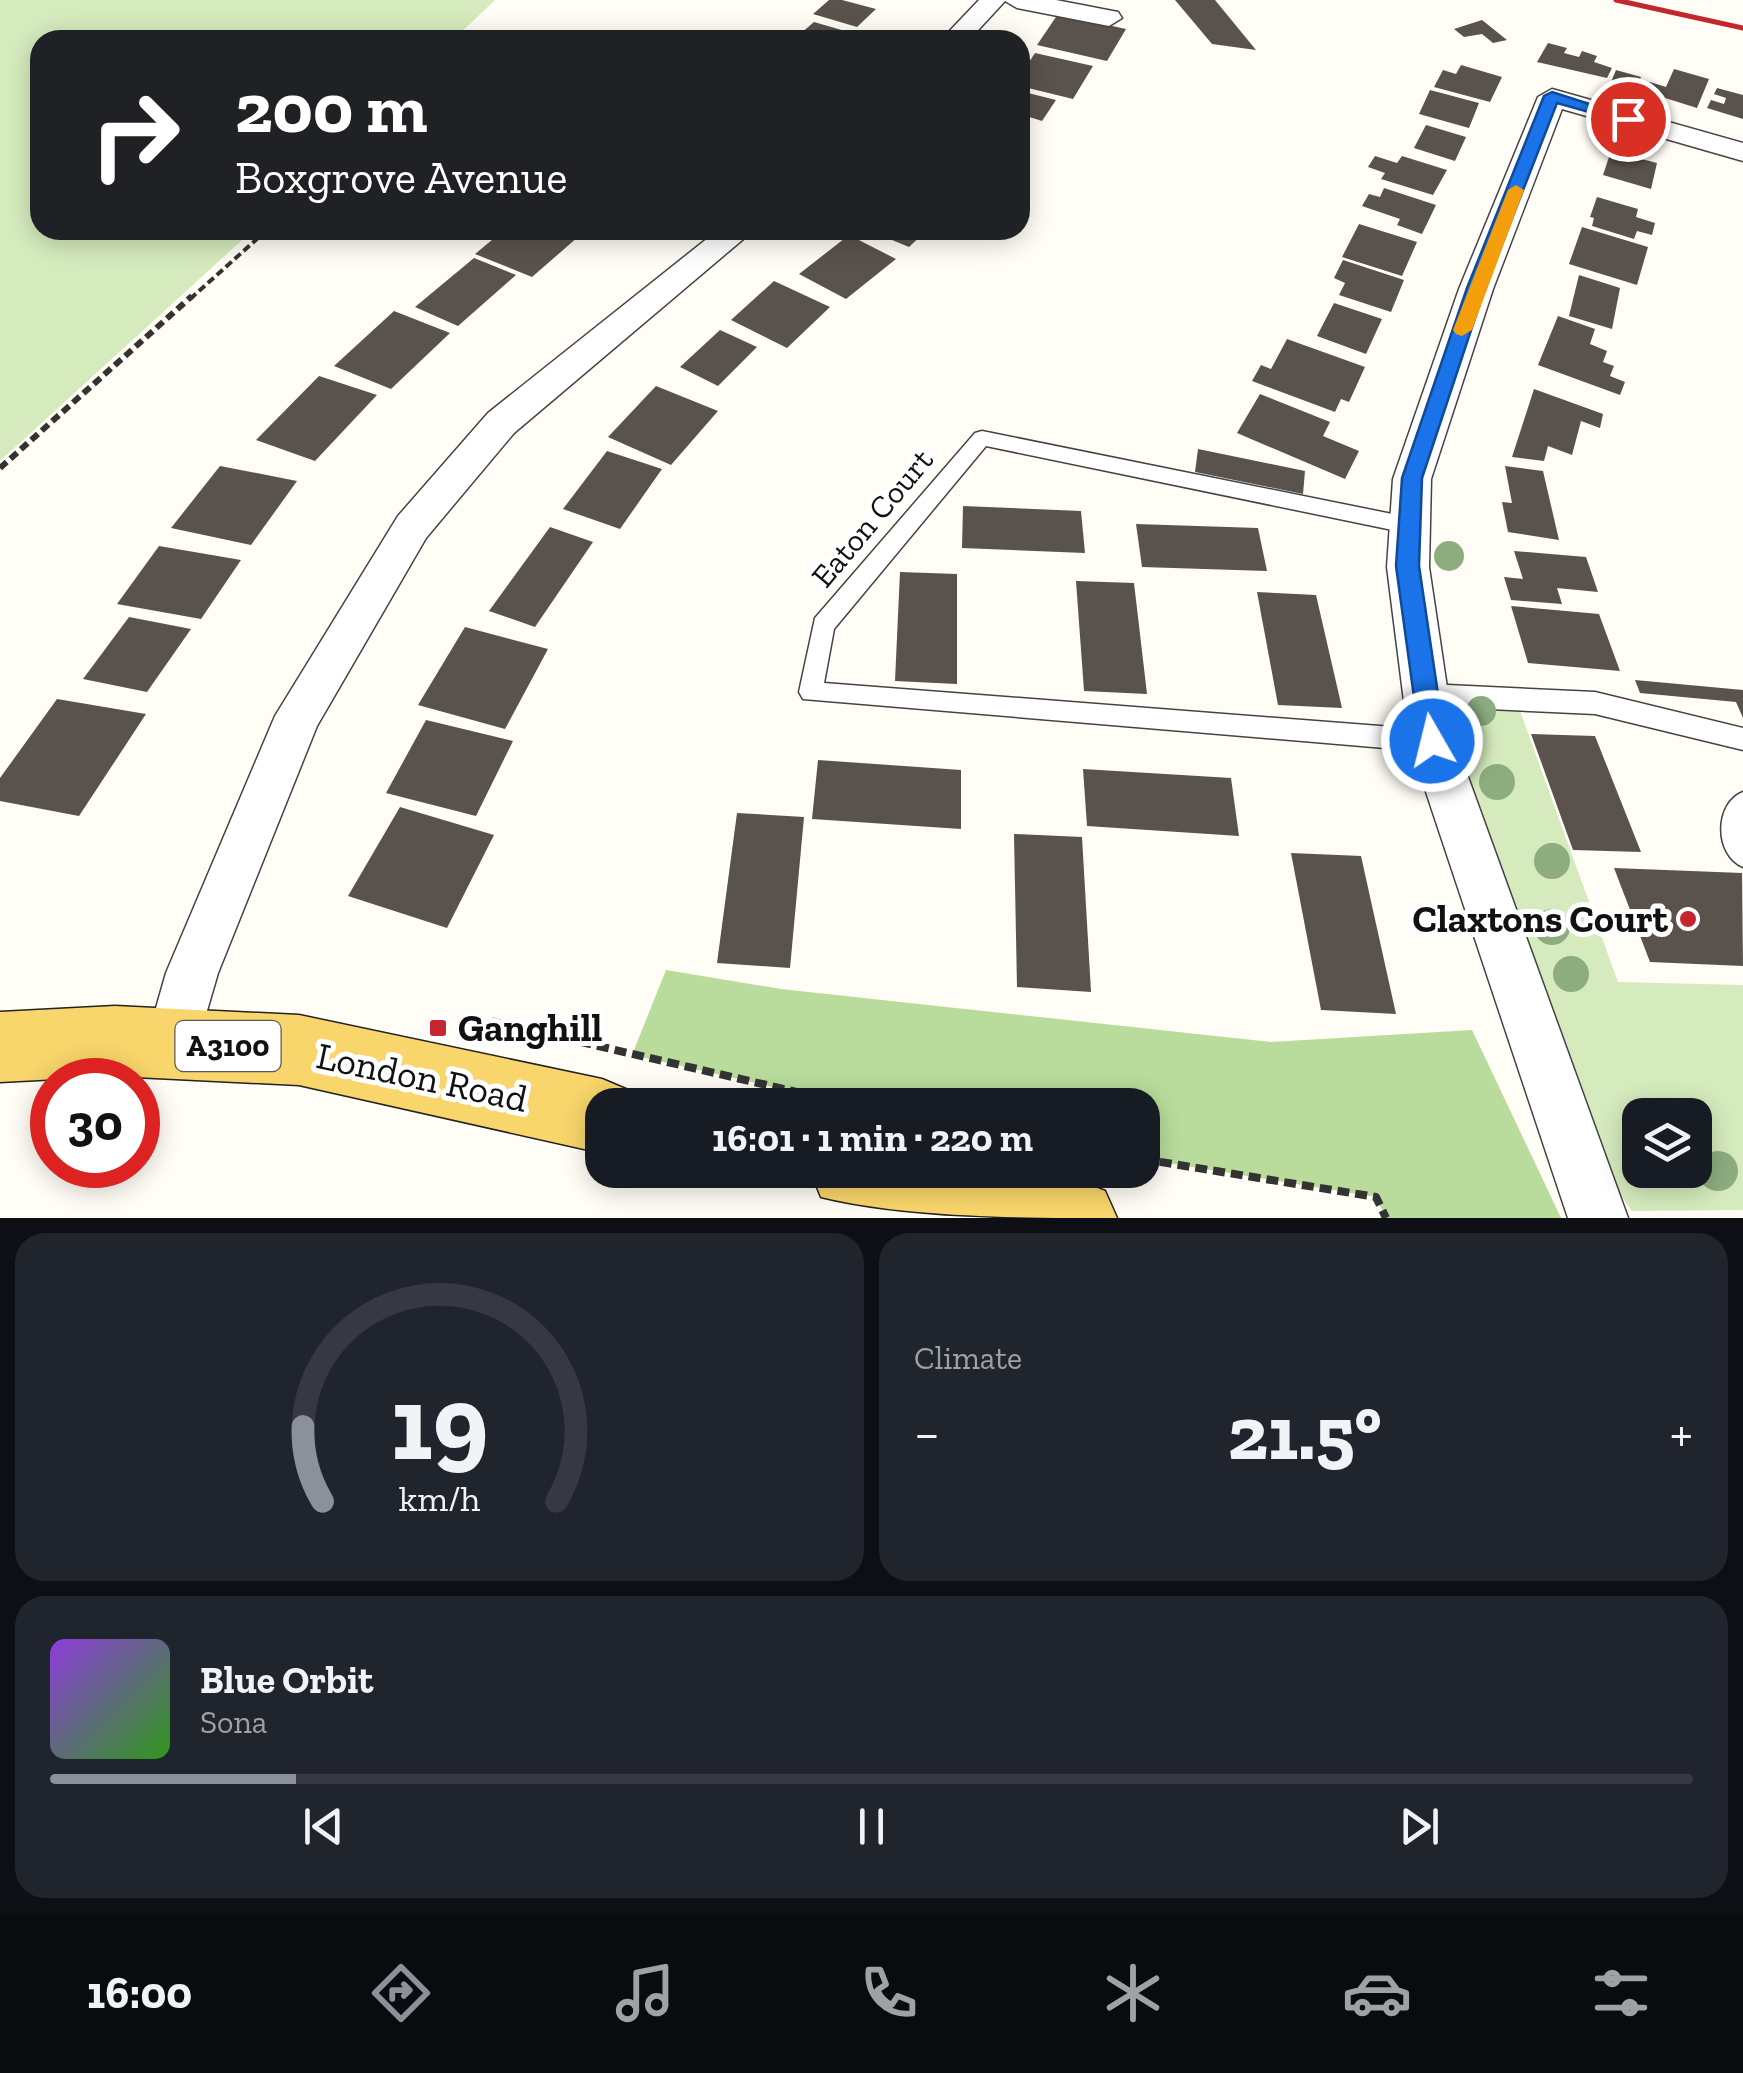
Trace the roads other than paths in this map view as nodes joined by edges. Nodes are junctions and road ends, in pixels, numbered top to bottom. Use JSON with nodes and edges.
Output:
{"nodes":[{"id":1,"x":994,"y":0,"type":"edge"},
{"id":2,"x":1018,"y":0,"type":"edge"},
{"id":3,"x":1108,"y":18,"type":"dead end"},
{"id":4,"x":964,"y":30,"type":"edge"},
{"id":5,"x":1743,"y":152,"type":"edge"},
{"id":6,"x":726,"y":240,"type":"edge"},
{"id":7,"x":1407,"y":525,"type":"junction"},
{"id":8,"x":1426,"y":695,"type":"junction"},
{"id":9,"x":1743,"y":739,"type":"edge"},
{"id":10,"x":1432,"y":741,"type":"junction"},
{"id":11,"x":1743,"y":804,"type":"edge"},
{"id":12,"x":1743,"y":854,"type":"edge"},
{"id":13,"x":173,"y":1044,"type":"junction"},
{"id":14,"x":0,"y":1047,"type":"edge"},
{"id":15,"x":585,"y":1112,"type":"edge"},
{"id":16,"x":934,"y":1188,"type":"edge"},
{"id":17,"x":1078,"y":1218,"type":"edge"},
{"id":18,"x":1598,"y":1218,"type":"edge"}],
"edges":[{"from":1,"to":4,"type":"street"},
{"from":2,"to":3,"type":"street"},
{"from":5,"to":7,"type":"street"},
{"from":6,"to":13,"type":"street"},
{"from":7,"to":8,"type":"street"},
{"from":7,"to":10,"type":"lane","name":"Eaton Court"},
{"from":8,"to":9,"type":"lane"},
{"from":8,"to":10,"type":"street"},
{"from":10,"to":18,"type":"street"},
{"from":11,"to":12,"type":"lane"},
{"from":13,"to":14,"type":"main road","name":"London Road","number":"A3100"},
{"from":13,"to":15,"type":"main road","name":"London Road","number":"A3100"},
{"from":16,"to":17,"type":"main road"}]}
